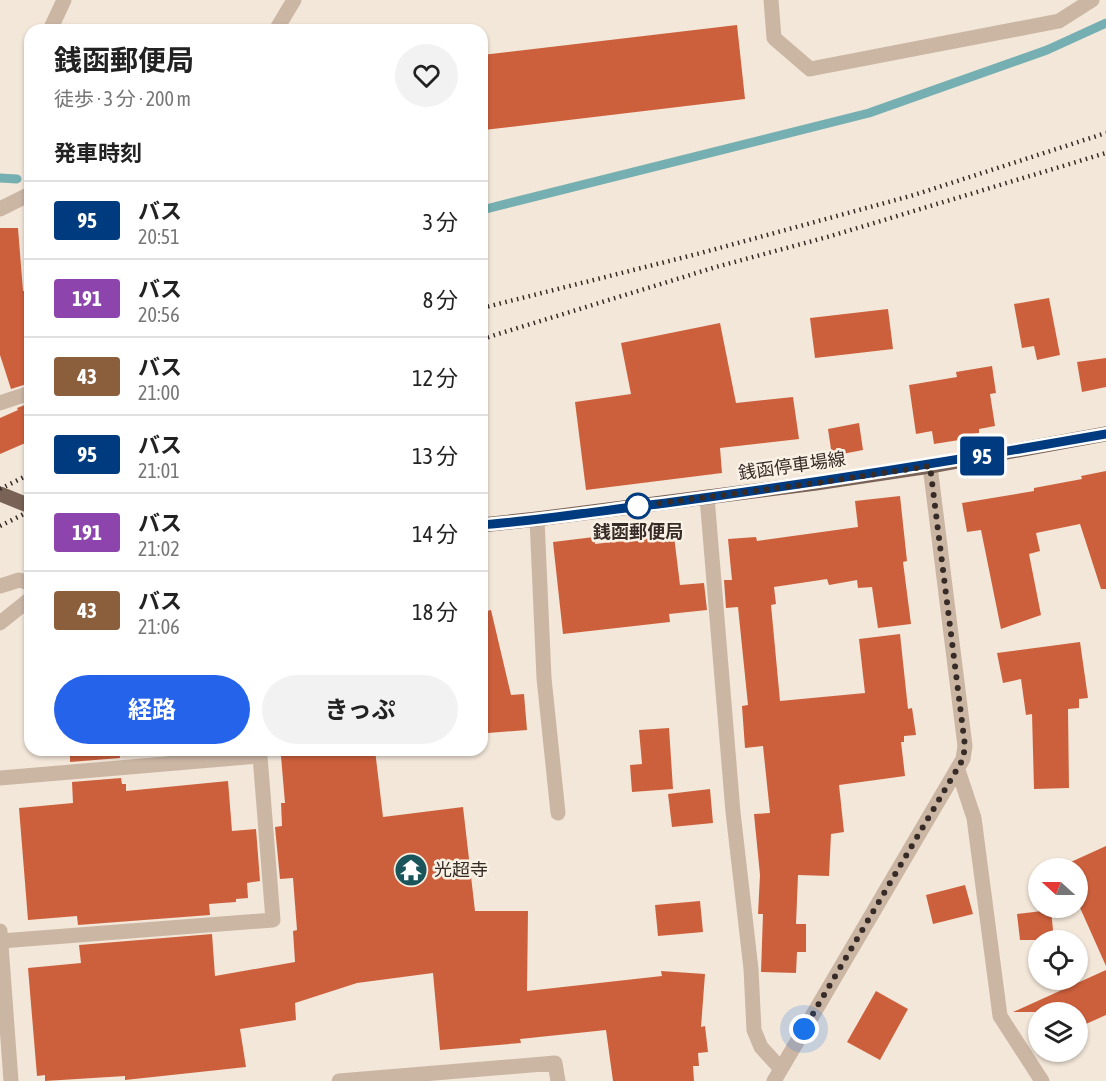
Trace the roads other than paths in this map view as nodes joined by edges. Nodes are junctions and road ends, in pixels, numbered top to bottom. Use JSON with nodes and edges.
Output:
{"nodes":[{"id":1,"x":64,"y":0,"type":"edge"},
{"id":2,"x":294,"y":0,"type":"edge"},
{"id":3,"x":771,"y":0,"type":"edge"},
{"id":4,"x":1092,"y":0,"type":"edge"},
{"id":5,"x":53,"y":24,"type":"edge"},
{"id":6,"x":280,"y":24,"type":"edge"},
{"id":7,"x":24,"y":197,"type":"edge"},
{"id":8,"x":0,"y":209,"type":"edge"},
{"id":9,"x":24,"y":395,"type":"edge"},
{"id":10,"x":0,"y":403,"type":"edge"},
{"id":11,"x":1106,"y":434,"type":"edge"},
{"id":12,"x":930,"y":466,"type":"junction"},
{"id":13,"x":0,"y":494,"type":"edge"},
{"id":14,"x":707,"y":497,"type":"junction"},
{"id":15,"x":24,"y":504,"type":"edge"},
{"id":16,"x":537,"y":519,"type":"junction"},
{"id":17,"x":488,"y":524,"type":"edge"},
{"id":18,"x":24,"y":581,"type":"edge"},
{"id":19,"x":0,"y":586,"type":"edge"},
{"id":20,"x":24,"y":604,"type":"edge"},
{"id":21,"x":0,"y":623,"type":"edge"},
{"id":22,"x":958,"y":770,"type":"junction"},
{"id":23,"x":0,"y":778,"type":"edge"},
{"id":24,"x":558,"y":813,"type":"dead end"},
{"id":25,"x":0,"y":936,"type":"edge"},
{"id":26,"x":1,"y":970,"type":"edge"},
{"id":27,"x":777,"y":1075,"type":"edge"},
{"id":28,"x":11,"y":1081,"type":"edge"},
{"id":29,"x":339,"y":1081,"type":"edge"},
{"id":30,"x":558,"y":1081,"type":"edge"},
{"id":31,"x":1042,"y":1081,"type":"edge"}],
"edges":[{"from":1,"to":5,"type":"street"},
{"from":2,"to":6,"type":"street"},
{"from":3,"to":4,"type":"street"},
{"from":7,"to":8,"type":"street"},
{"from":9,"to":10,"type":"street"},
{"from":11,"to":12,"type":"main road","name":"銭函停車場線"},
{"from":12,"to":14,"type":"main road","name":"銭函停車場線"},
{"from":12,"to":22,"type":"street"},
{"from":13,"to":15,"type":"main road"},
{"from":14,"to":16,"type":"main road","name":"銭函停車場線"},
{"from":14,"to":27,"type":"street"},
{"from":16,"to":17,"type":"main road","name":"銭函停車場線"},
{"from":16,"to":24,"type":"street"},
{"from":18,"to":19,"type":"street"},
{"from":20,"to":21,"type":"street"},
{"from":22,"to":27,"type":"street"},
{"from":22,"to":31,"type":"street"},
{"from":23,"to":25,"type":"street"},
{"from":25,"to":26,"type":"street"},
{"from":26,"to":28,"type":"street"},
{"from":29,"to":30,"type":"street"}]}
